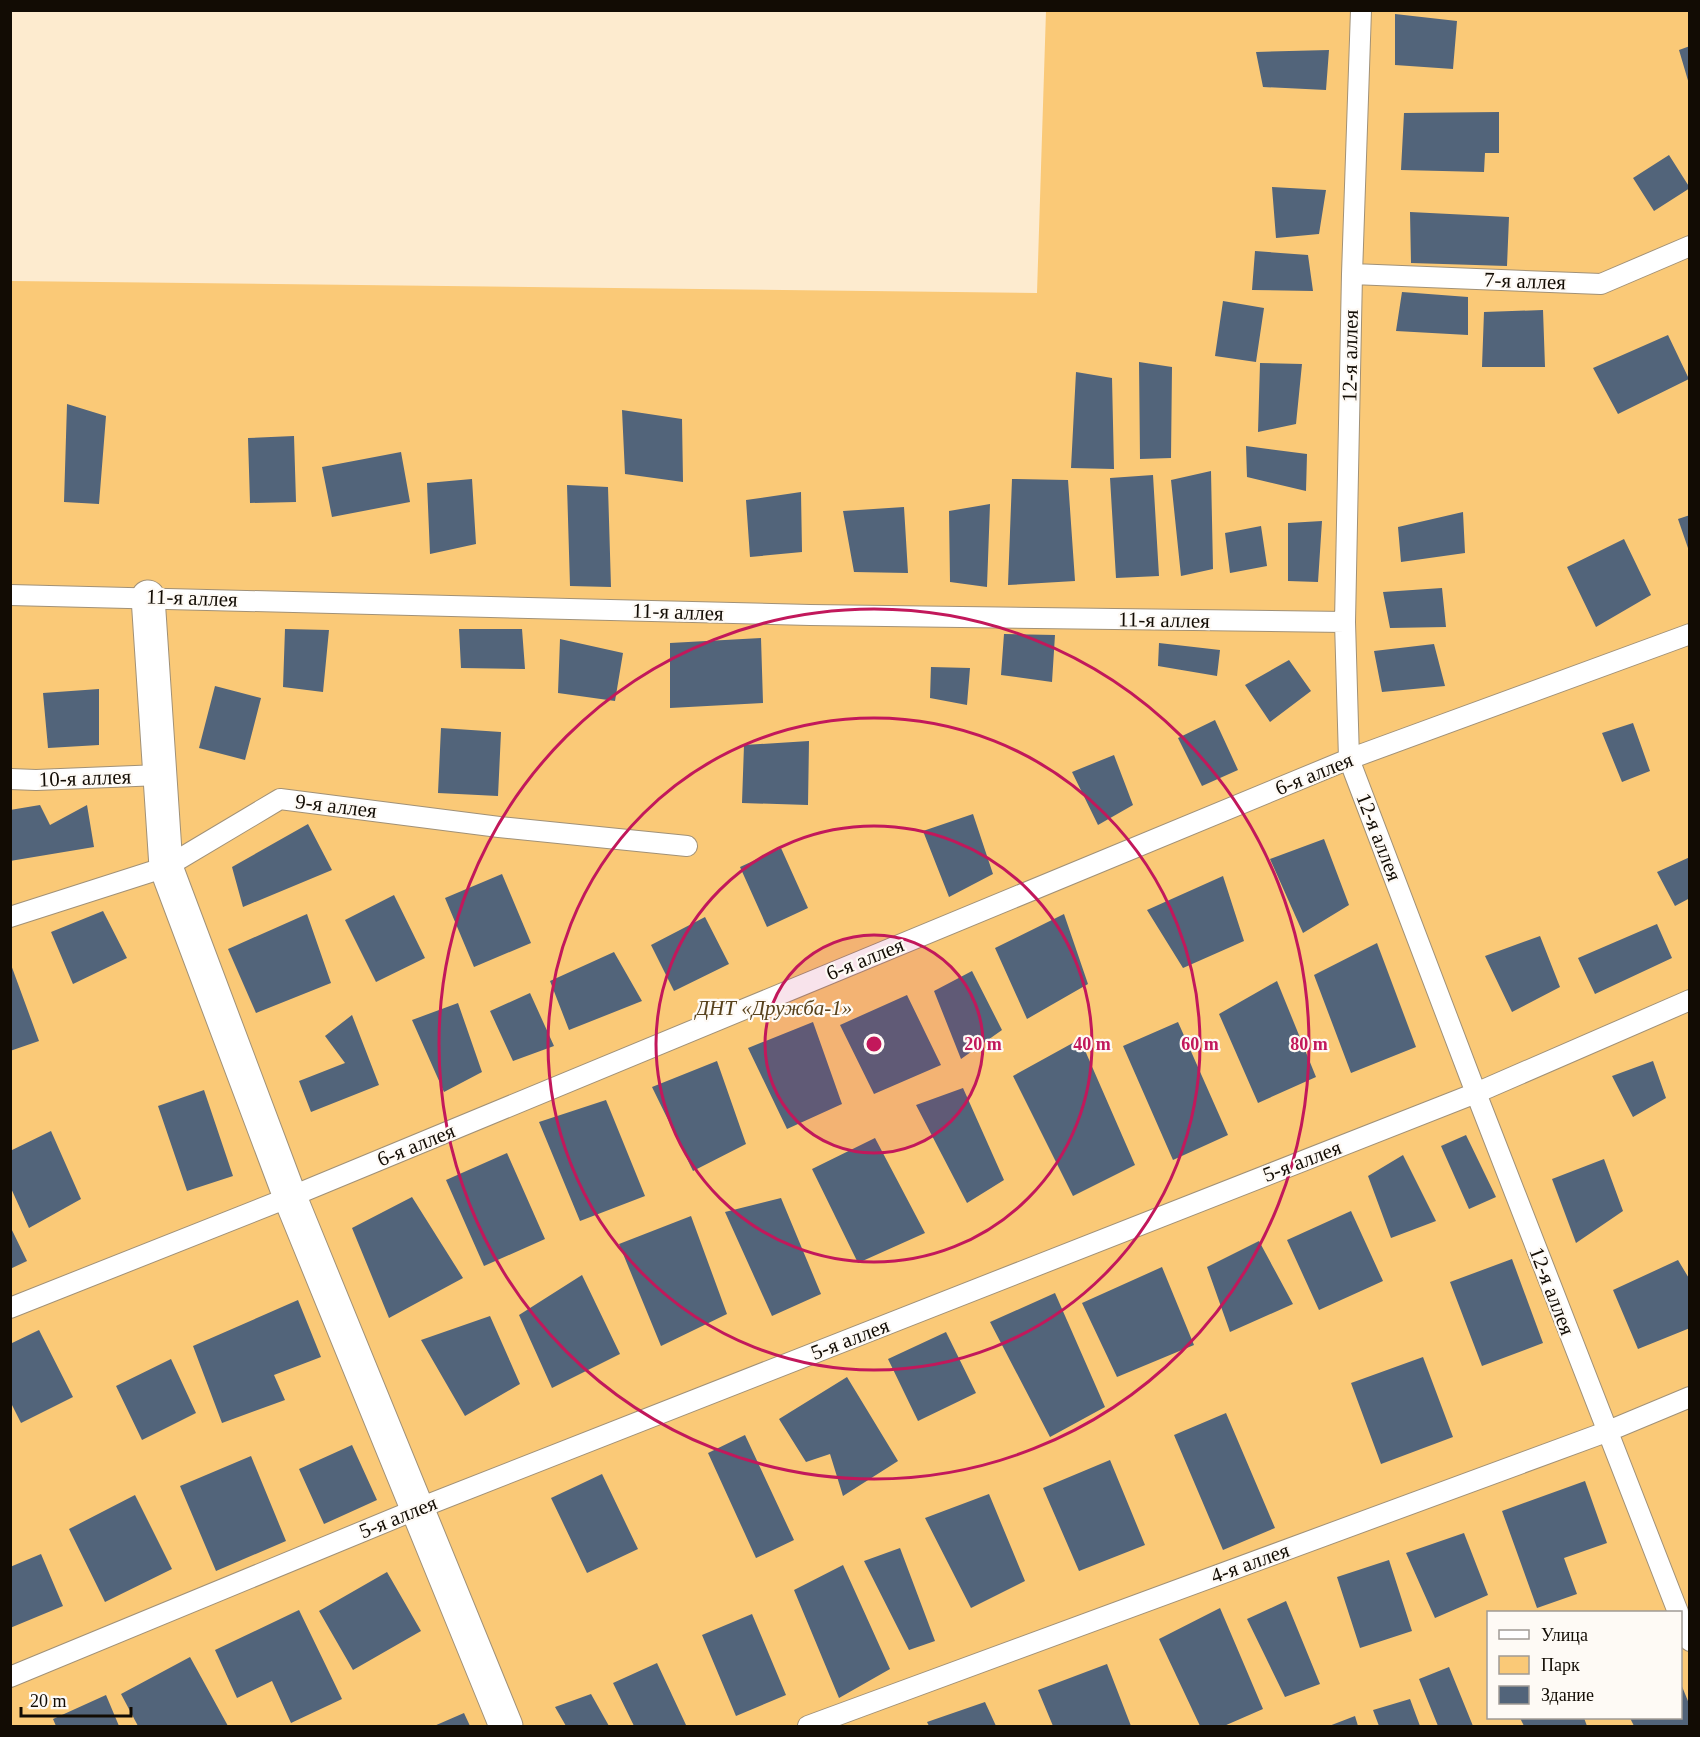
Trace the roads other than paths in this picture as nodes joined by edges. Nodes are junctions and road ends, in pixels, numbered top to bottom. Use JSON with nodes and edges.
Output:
{"nodes":[{"id":1,"x":1360,"y":10,"type":"edge"},
{"id":2,"x":1689,"y":246,"type":"edge"},
{"id":3,"x":1352,"y":274,"type":"junction"},
{"id":4,"x":10,"y":595,"type":"edge"},
{"id":5,"x":147,"y":597,"type":"junction"},
{"id":6,"x":1345,"y":622,"type":"junction"},
{"id":7,"x":1689,"y":634,"type":"edge"},
{"id":8,"x":1349,"y":759,"type":"junction"},
{"id":9,"x":159,"y":776,"type":"junction"},
{"id":10,"x":10,"y":779,"type":"edge"},
{"id":11,"x":687,"y":846,"type":"dead end"},
{"id":12,"x":166,"y":867,"type":"junction"},
{"id":13,"x":10,"y":917,"type":"edge"},
{"id":14,"x":1689,"y":1000,"type":"edge"},
{"id":15,"x":1476,"y":1093,"type":"junction"},
{"id":16,"x":290,"y":1197,"type":"junction"},
{"id":17,"x":10,"y":1308,"type":"edge"},
{"id":18,"x":1689,"y":1397,"type":"edge"},
{"id":19,"x":1606,"y":1432,"type":"junction"},
{"id":20,"x":417,"y":1509,"type":"junction"},
{"id":21,"x":1678,"y":1611,"type":"edge"},
{"id":22,"x":1682,"y":1623,"type":"edge"},
{"id":23,"x":1689,"y":1641,"type":"edge"},
{"id":24,"x":10,"y":1677,"type":"edge"},
{"id":25,"x":506,"y":1726,"type":"edge"},
{"id":26,"x":808,"y":1726,"type":"edge"}],
"edges":[{"from":1,"to":3,"type":"lane","name":"12-я аллея"},
{"from":2,"to":3,"type":"lane","name":"7-я аллея"},
{"from":3,"to":6,"type":"lane","name":"12-я аллея"},
{"from":4,"to":5,"type":"lane","name":"11-я аллея"},
{"from":5,"to":6,"type":"lane","name":"11-я аллея"},
{"from":5,"to":9,"type":"street"},
{"from":6,"to":8,"type":"lane","name":"12-я аллея"},
{"from":7,"to":8,"type":"lane","name":"6-я аллея"},
{"from":8,"to":15,"type":"lane","name":"12-я аллея"},
{"from":8,"to":16,"type":"lane","name":"6-я аллея"},
{"from":9,"to":10,"type":"lane","name":"10-я аллея"},
{"from":9,"to":12,"type":"street"},
{"from":11,"to":12,"type":"lane","name":"9-я аллея"},
{"from":12,"to":13,"type":"lane","name":"9-я аллея"},
{"from":12,"to":16,"type":"street"},
{"from":14,"to":15,"type":"lane","name":"5-я аллея"},
{"from":15,"to":19,"type":"lane","name":"12-я аллея"},
{"from":15,"to":20,"type":"lane","name":"5-я аллея"},
{"from":16,"to":17,"type":"lane","name":"6-я аллея"},
{"from":16,"to":20,"type":"street"},
{"from":18,"to":19,"type":"lane","name":"4-я аллея"},
{"from":19,"to":21,"type":"lane","name":"12-я аллея"},
{"from":19,"to":26,"type":"lane","name":"4-я аллея"},
{"from":20,"to":24,"type":"lane","name":"5-я аллея"},
{"from":20,"to":25,"type":"street"},
{"from":22,"to":23,"type":"lane"}]}
